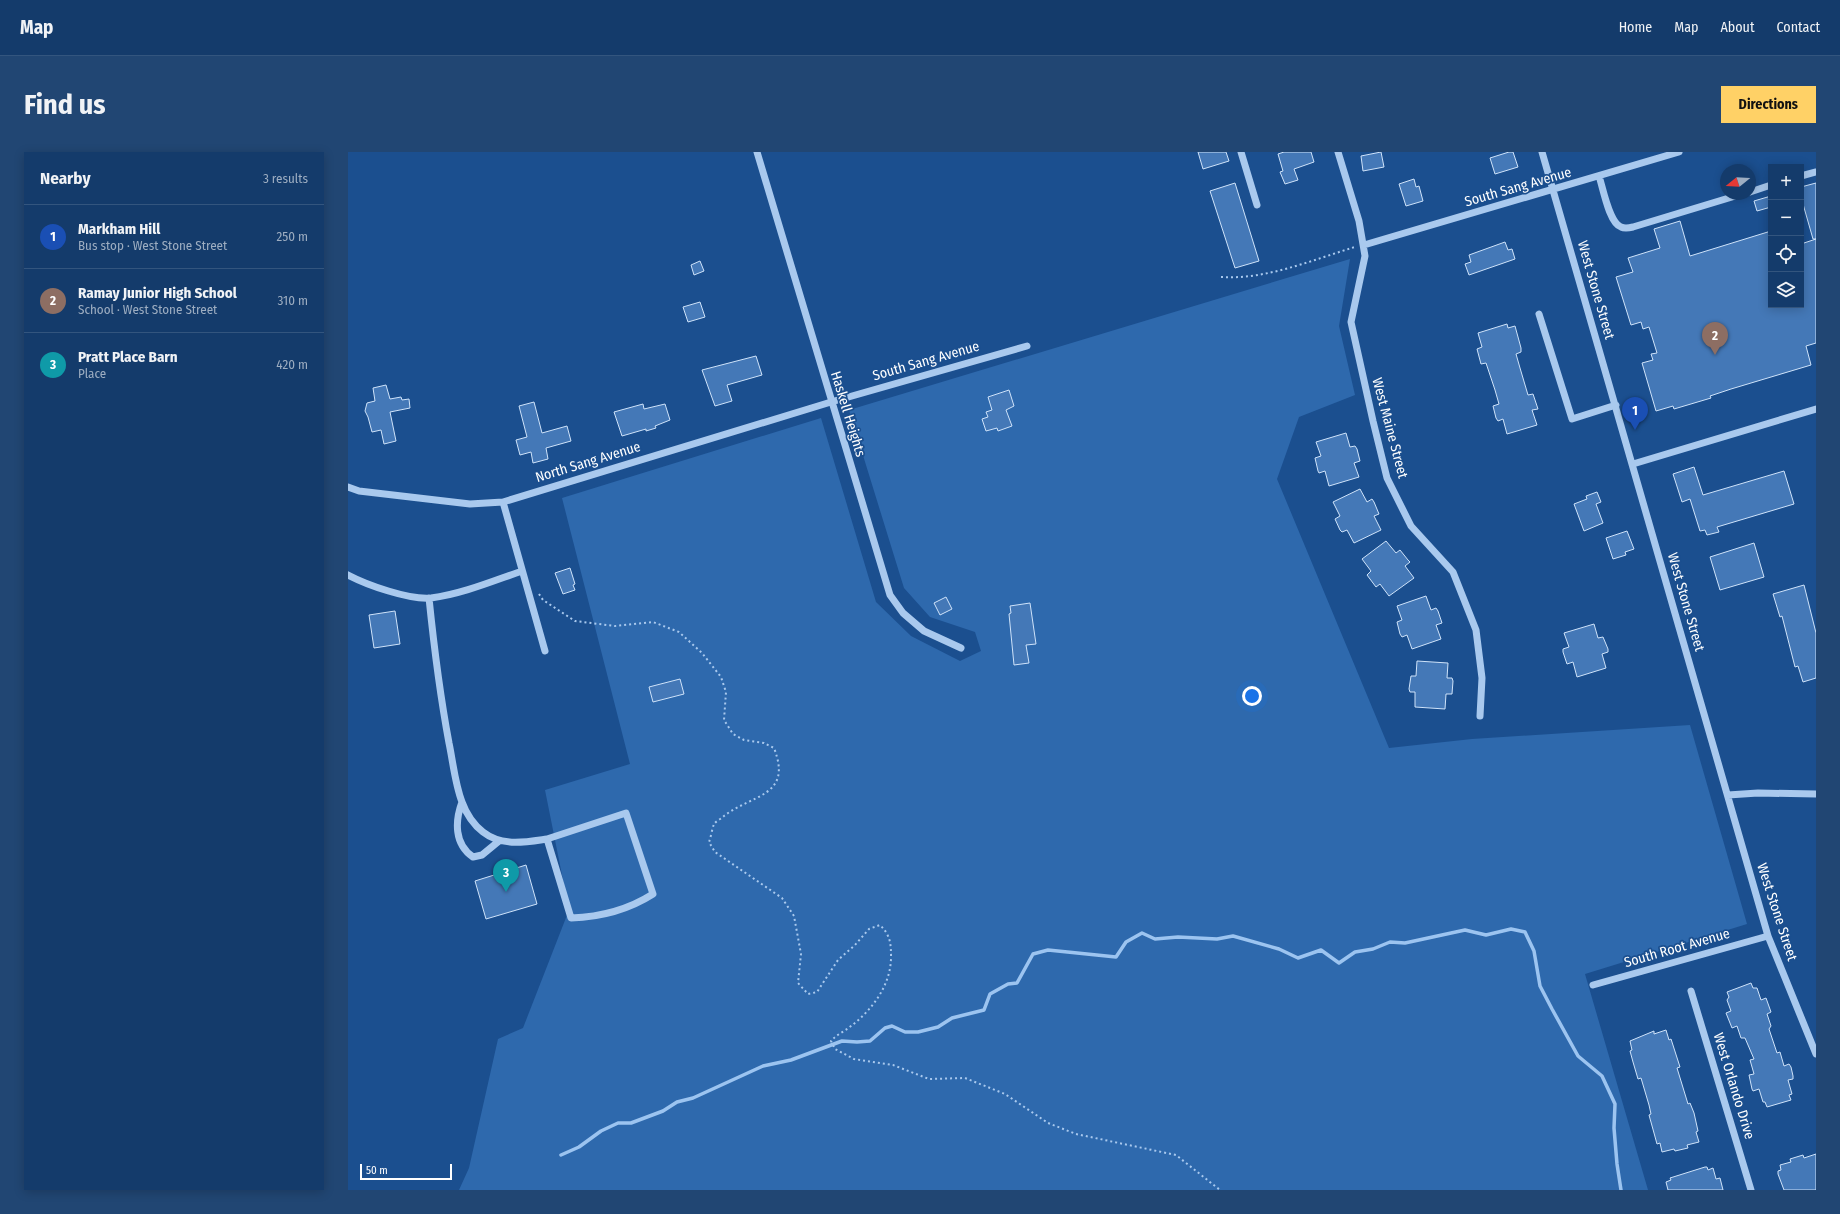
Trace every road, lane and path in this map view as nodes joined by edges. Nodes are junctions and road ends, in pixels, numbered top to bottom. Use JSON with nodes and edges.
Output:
{"nodes":[{"id":1,"x":757,"y":152,"type":"edge"},
{"id":2,"x":1241,"y":152,"type":"edge"},
{"id":3,"x":1338,"y":152,"type":"edge"},
{"id":4,"x":1542,"y":152,"type":"edge"},
{"id":5,"x":1679,"y":152,"type":"edge"},
{"id":6,"x":1816,"y":172,"type":"edge"},
{"id":7,"x":1804,"y":175,"type":"edge"},
{"id":8,"x":1599,"y":176,"type":"junction"},
{"id":9,"x":1768,"y":186,"type":"edge"},
{"id":10,"x":1554,"y":189,"type":"junction"},
{"id":11,"x":1756,"y":190,"type":"edge"},
{"id":12,"x":1722,"y":200,"type":"edge"},
{"id":13,"x":1257,"y":205,"type":"dead end"},
{"id":14,"x":1364,"y":245,"type":"junction"},
{"id":15,"x":1221,"y":277,"type":"dead end"},
{"id":16,"x":1539,"y":314,"type":"dead end"},
{"id":17,"x":1027,"y":346,"type":"dead end"},
{"id":18,"x":831,"y":402,"type":"junction"},
{"id":19,"x":1616,"y":405,"type":"junction"},
{"id":20,"x":1816,"y":409,"type":"edge"},
{"id":21,"x":1633,"y":464,"type":"junction"},
{"id":22,"x":348,"y":487,"type":"edge"},
{"id":23,"x":503,"y":502,"type":"junction"},
{"id":24,"x":522,"y":571,"type":"junction"},
{"id":25,"x":348,"y":575,"type":"edge"},
{"id":26,"x":535,"y":588,"type":"dead end"},
{"id":27,"x":429,"y":598,"type":"junction"},
{"id":28,"x":961,"y":648,"type":"dead end"},
{"id":29,"x":545,"y":651,"type":"dead end"},
{"id":30,"x":1480,"y":716,"type":"dead end"},
{"id":31,"x":1816,"y":794,"type":"edge"},
{"id":32,"x":1728,"y":795,"type":"junction"},
{"id":33,"x":462,"y":802,"type":"junction"},
{"id":34,"x":548,"y":839,"type":"junction"},
{"id":35,"x":499,"y":841,"type":"junction"},
{"id":36,"x":1768,"y":936,"type":"junction"},
{"id":37,"x":1593,"y":985,"type":"dead end"},
{"id":38,"x":1691,"y":990,"type":"dead end"},
{"id":39,"x":1816,"y":1054,"type":"edge"},
{"id":40,"x":1220,"y":1190,"type":"edge"},
{"id":41,"x":1751,"y":1190,"type":"edge"}],
"edges":[{"from":1,"to":18,"type":"street","name":"Haskell Heights"},
{"from":2,"to":13,"type":"street"},
{"from":3,"to":14,"type":"street","name":"West Maine Street"},
{"from":4,"to":10,"type":"street","name":"West Stone Street"},
{"from":5,"to":8,"type":"street","name":"South Sang Avenue"},
{"from":6,"to":7,"type":"street"},
{"from":8,"to":10,"type":"street","name":"South Sang Avenue"},
{"from":8,"to":12,"type":"street"},
{"from":9,"to":11,"type":"street"},
{"from":10,"to":14,"type":"street","name":"South Sang Avenue"},
{"from":10,"to":19,"type":"street","name":"West Stone Street"},
{"from":14,"to":15,"type":"path"},
{"from":14,"to":30,"type":"street","name":"West Maine Street"},
{"from":16,"to":19,"type":"street"},
{"from":17,"to":18,"type":"street","name":"South Sang Avenue"},
{"from":18,"to":23,"type":"street","name":"North Sang Avenue"},
{"from":18,"to":28,"type":"street","name":"Haskell Heights"},
{"from":19,"to":21,"type":"street","name":"West Stone Street"},
{"from":20,"to":21,"type":"street"},
{"from":21,"to":32,"type":"street","name":"West Stone Street"},
{"from":22,"to":23,"type":"street","name":"North Sang Avenue"},
{"from":23,"to":24,"type":"street"},
{"from":24,"to":27,"type":"street"},
{"from":24,"to":29,"type":"street"},
{"from":25,"to":27,"type":"street"},
{"from":26,"to":40,"type":"path"},
{"from":27,"to":33,"type":"street"},
{"from":31,"to":32,"type":"street"},
{"from":32,"to":36,"type":"street","name":"West Stone Street"},
{"from":33,"to":35,"type":"street"},
{"from":33,"to":35,"type":"street"},
{"from":34,"to":34,"type":"street"},
{"from":34,"to":35,"type":"street"},
{"from":36,"to":37,"type":"street","name":"South Root Avenue"},
{"from":36,"to":39,"type":"street","name":"West Stone Street"},
{"from":38,"to":41,"type":"street","name":"West Orlando Drive"}]}
